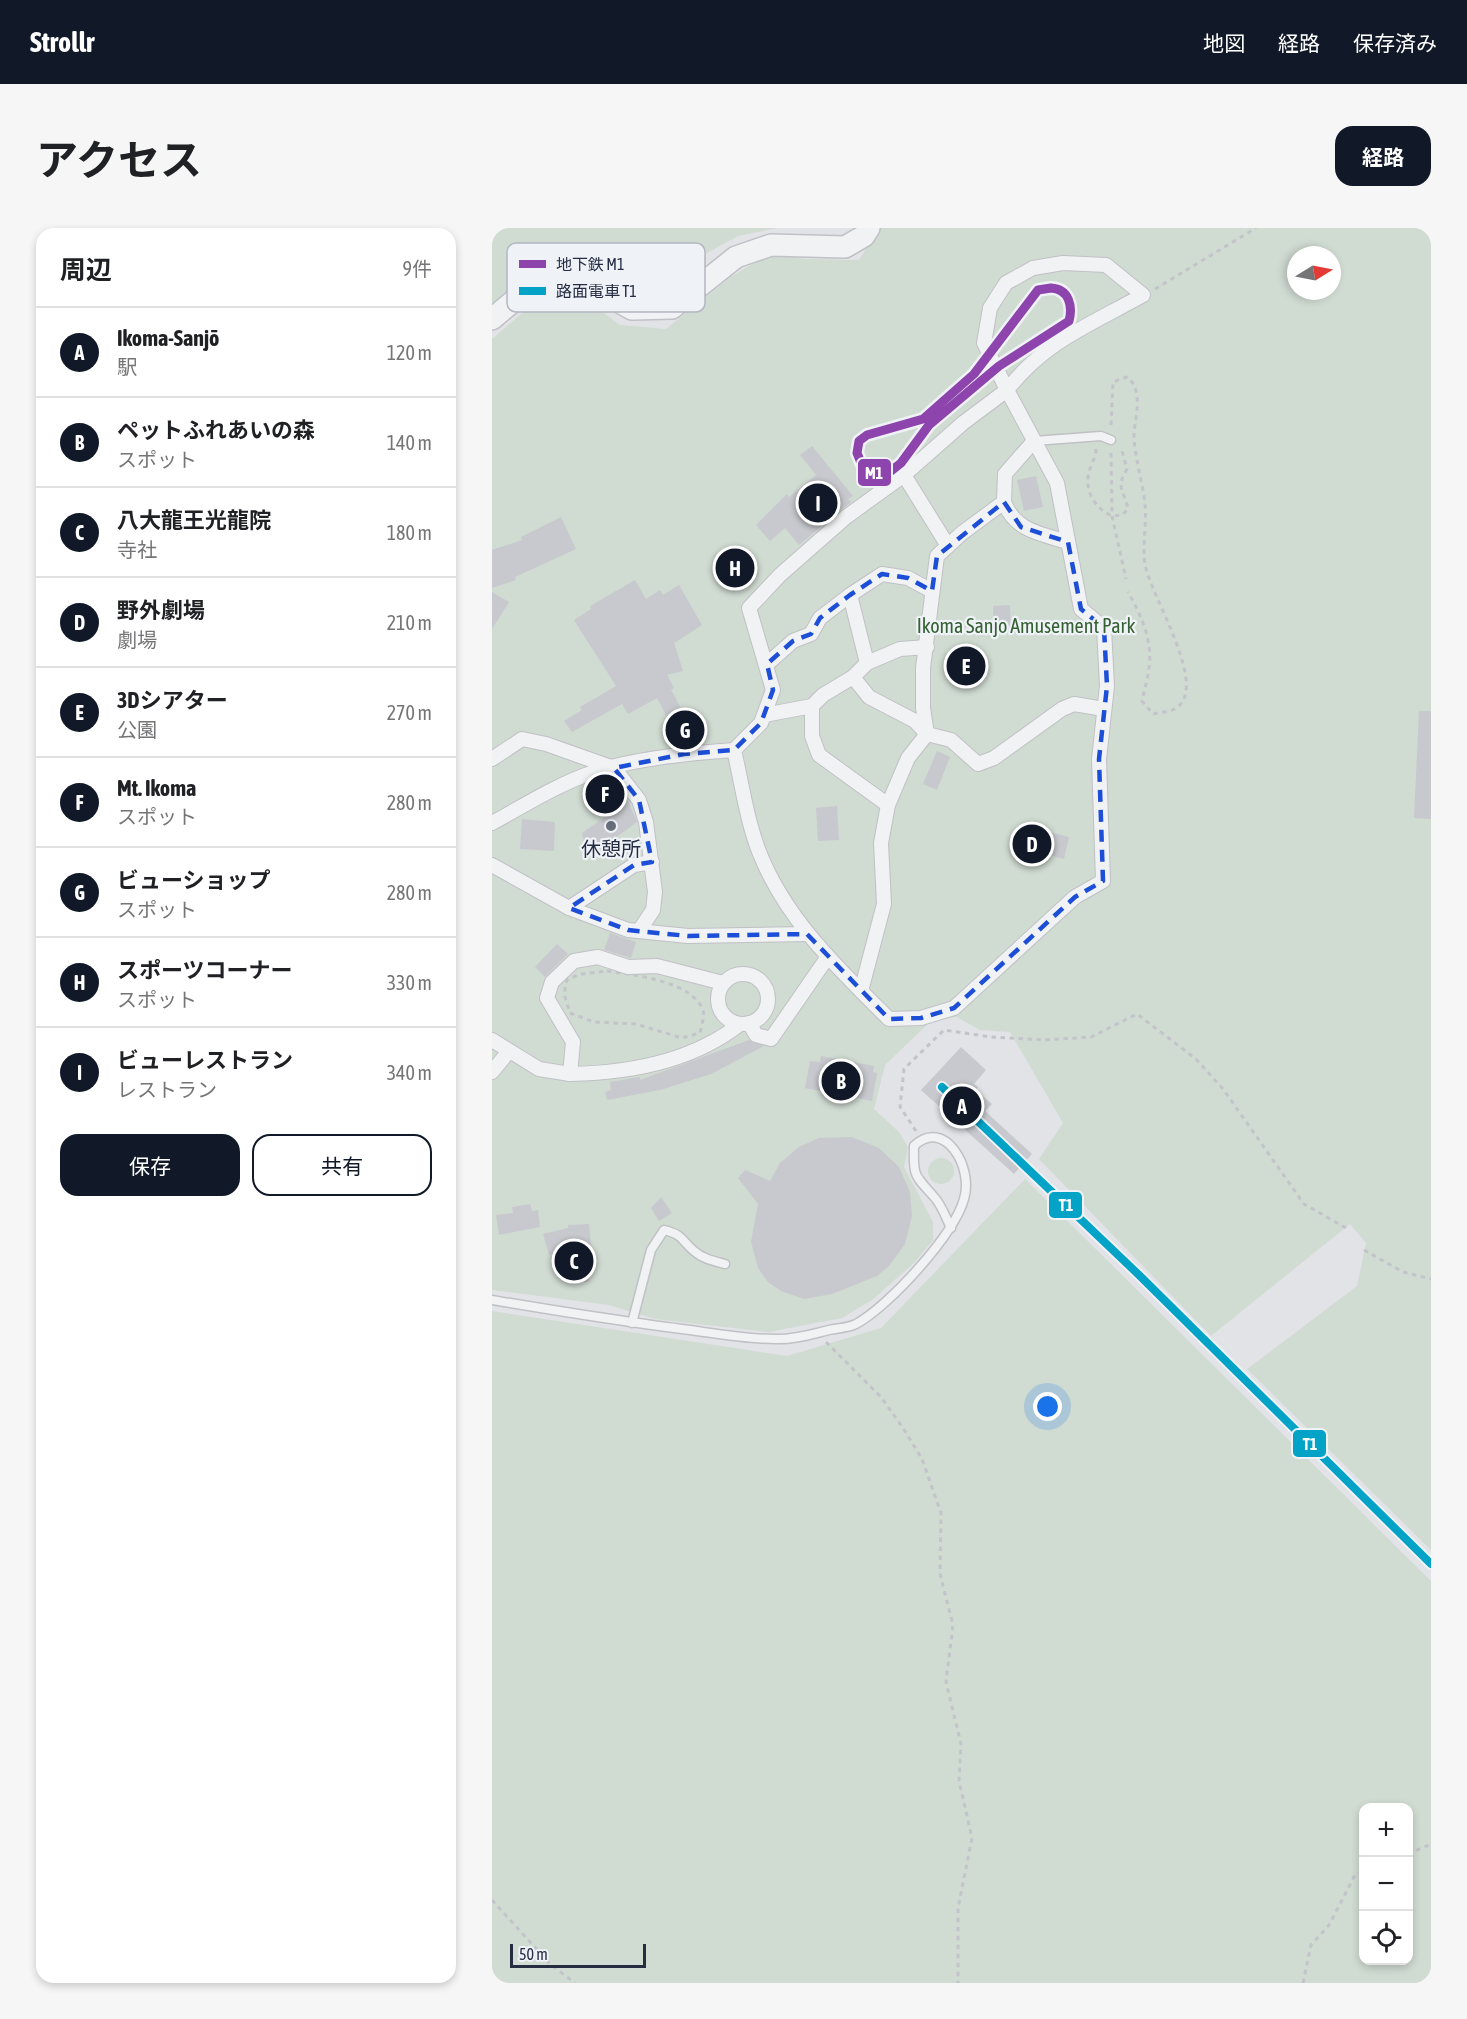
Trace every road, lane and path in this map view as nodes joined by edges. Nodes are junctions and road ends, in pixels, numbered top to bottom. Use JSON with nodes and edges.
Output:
{"nodes":[{"id":1,"x":869,"y":228,"type":"edge"},
{"id":2,"x":1256,"y":228,"type":"edge"},
{"id":3,"x":705,"y":282,"type":"edge"},
{"id":4,"x":1162,"y":286,"type":"dead end"},
{"id":5,"x":507,"y":306,"type":"edge"},
{"id":6,"x":492,"y":319,"type":"edge"},
{"id":7,"x":1006,"y":390,"type":"junction"},
{"id":8,"x":1097,"y":438,"type":"junction"},
{"id":9,"x":1112,"y":440,"type":"junction"},
{"id":10,"x":1034,"y":441,"type":"junction"},
{"id":11,"x":903,"y":475,"type":"junction"},
{"id":12,"x":1004,"y":502,"type":"junction"},
{"id":13,"x":1112,"y":516,"type":"junction"},
{"id":14,"x":1068,"y":542,"type":"junction"},
{"id":15,"x":948,"y":546,"type":"junction"},
{"id":16,"x":1126,"y":579,"type":"dead end"},
{"id":17,"x":932,"y":591,"type":"junction"},
{"id":18,"x":1128,"y":592,"type":"dead end"},
{"id":19,"x":850,"y":595,"type":"junction"},
{"id":20,"x":927,"y":647,"type":"junction"},
{"id":21,"x":867,"y":663,"type":"junction"},
{"id":22,"x":767,"y":664,"type":"junction"},
{"id":23,"x":853,"y":677,"type":"junction"},
{"id":24,"x":812,"y":706,"type":"junction"},
{"id":25,"x":1104,"y":709,"type":"junction"},
{"id":26,"x":764,"y":715,"type":"junction"},
{"id":27,"x":927,"y":734,"type":"junction"},
{"id":28,"x":734,"y":750,"type":"junction"},
{"id":29,"x":492,"y":759,"type":"edge"},
{"id":30,"x":614,"y":768,"type":"junction"},
{"id":31,"x":888,"y":805,"type":"junction"},
{"id":32,"x":492,"y":823,"type":"edge"},
{"id":33,"x":651,"y":862,"type":"junction"},
{"id":34,"x":492,"y":865,"type":"edge"},
{"id":35,"x":569,"y":908,"type":"junction"},
{"id":36,"x":639,"y":931,"type":"junction"},
{"id":37,"x":807,"y":934,"type":"junction"},
{"id":38,"x":827,"y":958,"type":"junction"},
{"id":39,"x":580,"y":974,"type":"joint"},
{"id":40,"x":723,"y":983,"type":"junction"},
{"id":41,"x":861,"y":991,"type":"junction"},
{"id":42,"x":744,"y":1024,"type":"junction"},
{"id":43,"x":492,"y":1040,"type":"edge"},
{"id":44,"x":509,"y":1051,"type":"junction"},
{"id":45,"x":492,"y":1072,"type":"edge"},
{"id":46,"x":570,"y":1074,"type":"junction"},
{"id":47,"x":921,"y":1139,"type":"junction"},
{"id":48,"x":951,"y":1228,"type":"junction"},
{"id":49,"x":1346,"y":1228,"type":"dead end"},
{"id":50,"x":1364,"y":1250,"type":"dead end"},
{"id":51,"x":725,"y":1264,"type":"dead end"},
{"id":52,"x":1431,"y":1279,"type":"edge"},
{"id":53,"x":492,"y":1300,"type":"edge"},
{"id":54,"x":632,"y":1323,"type":"junction"},
{"id":55,"x":817,"y":1333,"type":"junction"},
{"id":56,"x":1431,"y":1844,"type":"edge"},
{"id":57,"x":1413,"y":1852,"type":"edge"},
{"id":58,"x":1359,"y":1874,"type":"edge"},
{"id":59,"x":492,"y":1900,"type":"edge"},
{"id":60,"x":575,"y":1983,"type":"edge"},
{"id":61,"x":958,"y":1983,"type":"edge"},
{"id":62,"x":1304,"y":1983,"type":"edge"}],
"edges":[{"from":1,"to":3,"type":"street"},
{"from":2,"to":4,"type":"path"},
{"from":5,"to":6,"type":"street"},
{"from":7,"to":7,"type":"street"},
{"from":7,"to":10,"type":"street"},
{"from":7,"to":11,"type":"street"},
{"from":8,"to":9,"type":"lane"},
{"from":8,"to":10,"type":"lane"},
{"from":8,"to":13,"type":"path"},
{"from":9,"to":13,"type":"path"},
{"from":9,"to":13,"type":"path"},
{"from":9,"to":18,"type":"path"},
{"from":10,"to":12,"type":"street"},
{"from":10,"to":14,"type":"street"},
{"from":11,"to":15,"type":"street"},
{"from":11,"to":22,"type":"street"},
{"from":12,"to":14,"type":"street"},
{"from":12,"to":15,"type":"street"},
{"from":13,"to":16,"type":"path"},
{"from":14,"to":25,"type":"street"},
{"from":15,"to":17,"type":"street"},
{"from":17,"to":19,"type":"street"},
{"from":17,"to":20,"type":"street"},
{"from":19,"to":21,"type":"street"},
{"from":19,"to":22,"type":"street"},
{"from":20,"to":21,"type":"street"},
{"from":20,"to":27,"type":"street"},
{"from":21,"to":23,"type":"street"},
{"from":22,"to":26,"type":"street"},
{"from":23,"to":24,"type":"street"},
{"from":23,"to":27,"type":"street"},
{"from":24,"to":26,"type":"street"},
{"from":24,"to":31,"type":"street"},
{"from":25,"to":27,"type":"street"},
{"from":25,"to":41,"type":"street"},
{"from":26,"to":28,"type":"street"},
{"from":27,"to":31,"type":"street"},
{"from":28,"to":30,"type":"street"},
{"from":28,"to":37,"type":"street"},
{"from":29,"to":30,"type":"street"},
{"from":30,"to":32,"type":"street"},
{"from":30,"to":33,"type":"street"},
{"from":31,"to":41,"type":"street"},
{"from":33,"to":35,"type":"street"},
{"from":33,"to":36,"type":"street"},
{"from":34,"to":35,"type":"street"},
{"from":35,"to":36,"type":"street"},
{"from":36,"to":37,"type":"street"},
{"from":37,"to":38,"type":"street"},
{"from":38,"to":41,"type":"street"},
{"from":38,"to":42,"type":"street"},
{"from":39,"to":39,"type":"path"},
{"from":40,"to":42,"type":"street"},
{"from":40,"to":42,"type":"street"},
{"from":40,"to":46,"type":"street"},
{"from":42,"to":46,"type":"street"},
{"from":43,"to":44,"type":"street"},
{"from":44,"to":45,"type":"street"},
{"from":44,"to":46,"type":"street"},
{"from":47,"to":48,"type":"lane"},
{"from":47,"to":48,"type":"lane"},
{"from":47,"to":49,"type":"path"},
{"from":48,"to":55,"type":"lane"},
{"from":50,"to":52,"type":"path"},
{"from":51,"to":54,"type":"lane"},
{"from":53,"to":54,"type":"lane"},
{"from":54,"to":55,"type":"lane"},
{"from":55,"to":61,"type":"path"},
{"from":56,"to":57,"type":"path"},
{"from":58,"to":62,"type":"path"},
{"from":59,"to":60,"type":"path"}]}
